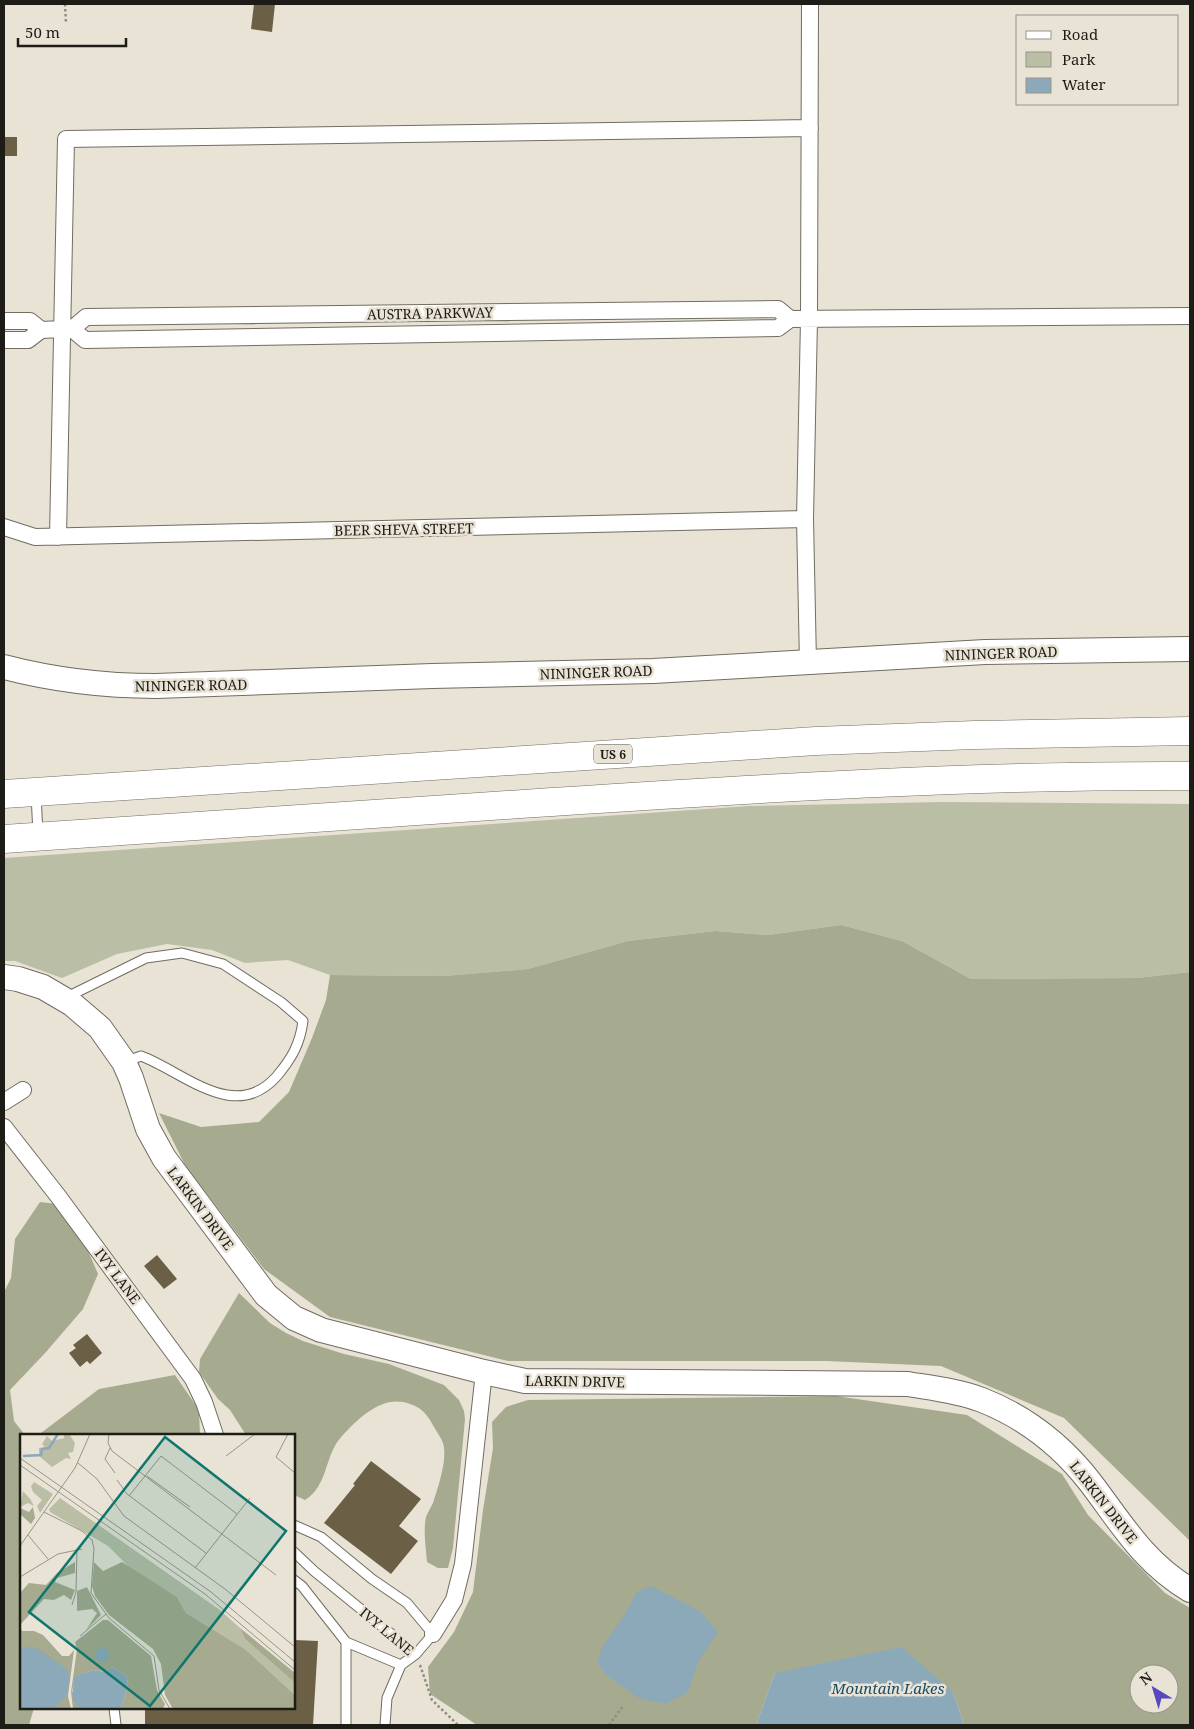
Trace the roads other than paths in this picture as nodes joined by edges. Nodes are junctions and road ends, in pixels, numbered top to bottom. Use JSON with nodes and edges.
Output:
{"nodes":[{"id":1,"x":810,"y":4,"type":"edge"},
{"id":2,"x":810,"y":128,"type":"junction"},
{"id":3,"x":1190,"y":316,"type":"edge"},
{"id":4,"x":790,"y":319,"type":"junction"},
{"id":5,"x":809,"y":319,"type":"junction"},
{"id":6,"x":4,"y":321,"type":"edge"},
{"id":7,"x":67,"y":329,"type":"junction"},
{"id":8,"x":41,"y":330,"type":"junction"},
{"id":9,"x":4,"y":340,"type":"edge"},
{"id":10,"x":805,"y":519,"type":"junction"},
{"id":11,"x":4,"y":527,"type":"edge"},
{"id":12,"x":58,"y":537,"type":"junction"},
{"id":13,"x":1190,"y":648,"type":"edge"},
{"id":14,"x":808,"y":663,"type":"junction"},
{"id":15,"x":4,"y":667,"type":"edge"},
{"id":16,"x":1190,"y":732,"type":"edge"},
{"id":17,"x":1190,"y":776,"type":"edge"},
{"id":18,"x":36,"y":792,"type":"junction"},
{"id":19,"x":4,"y":794,"type":"edge"},
{"id":20,"x":38,"y":836,"type":"junction"},
{"id":21,"x":4,"y":839,"type":"edge"},
{"id":22,"x":4,"y":977,"type":"edge"},
{"id":23,"x":64,"y":999,"type":"junction"},
{"id":24,"x":124,"y":1062,"type":"junction"},
{"id":25,"x":23,"y":1090,"type":"dead end"},
{"id":26,"x":4,"y":1102,"type":"edge"},
{"id":27,"x":4,"y":1127,"type":"edge"},
{"id":28,"x":484,"y":1372,"type":"junction"},
{"id":29,"x":215,"y":1434,"type":"edge"},
{"id":30,"x":295,"y":1525,"type":"edge"},
{"id":31,"x":295,"y":1553,"type":"edge"},
{"id":32,"x":295,"y":1581,"type":"edge"},
{"id":33,"x":1190,"y":1590,"type":"edge"},
{"id":34,"x":433,"y":1634,"type":"junction"},
{"id":35,"x":346,"y":1642,"type":"junction"},
{"id":36,"x":416,"y":1654,"type":"junction"},
{"id":37,"x":401,"y":1665,"type":"junction"},
{"id":38,"x":114,"y":1709,"type":"edge"},
{"id":39,"x":116,"y":1725,"type":"edge"},
{"id":40,"x":346,"y":1725,"type":"edge"},
{"id":41,"x":384,"y":1725,"type":"edge"}],
"edges":[{"from":1,"to":2,"type":"street"},
{"from":2,"to":5,"type":"street"},
{"from":2,"to":7,"type":"street"},
{"from":3,"to":5,"type":"street","name":"AUSTRA PARKWAY"},
{"from":4,"to":5,"type":"street","name":"AUSTRA PARKWAY"},
{"from":4,"to":7,"type":"street","name":"AUSTRA PARKWAY"},
{"from":4,"to":7,"type":"street","name":"AUSTRA PARKWAY"},
{"from":5,"to":10,"type":"street"},
{"from":6,"to":8,"type":"street","name":"AUSTRA PARKWAY"},
{"from":7,"to":8,"type":"street","name":"AUSTRA PARKWAY"},
{"from":7,"to":12,"type":"street"},
{"from":8,"to":9,"type":"street","name":"AUSTRA PARKWAY"},
{"from":10,"to":12,"type":"street","name":"BEER SHEVA STREET"},
{"from":10,"to":14,"type":"street"},
{"from":11,"to":12,"type":"street","name":"BEER SHEVA STREET"},
{"from":13,"to":14,"type":"street","name":"NININGER ROAD"},
{"from":14,"to":15,"type":"street","name":"NININGER ROAD"},
{"from":16,"to":18,"type":"highway","number":"US 6"},
{"from":17,"to":20,"type":"highway"},
{"from":18,"to":19,"type":"highway","number":"US 6"},
{"from":18,"to":20,"type":"lane"},
{"from":20,"to":21,"type":"highway"},
{"from":22,"to":23,"type":"street","name":"LARKIN DRIVE"},
{"from":23,"to":24,"type":"street","name":"LARKIN DRIVE"},
{"from":23,"to":24,"type":"lane"},
{"from":24,"to":28,"type":"street","name":"LARKIN DRIVE"},
{"from":25,"to":26,"type":"street"},
{"from":27,"to":29,"type":"street","name":"IVY LANE"},
{"from":28,"to":33,"type":"street","name":"LARKIN DRIVE"},
{"from":28,"to":34,"type":"street"},
{"from":30,"to":34,"type":"lane"},
{"from":31,"to":36,"type":"lane","name":"IVY LANE"},
{"from":32,"to":35,"type":"lane"},
{"from":34,"to":36,"type":"lane"},
{"from":35,"to":37,"type":"lane"},
{"from":35,"to":40,"type":"lane"},
{"from":36,"to":37,"type":"lane"},
{"from":37,"to":41,"type":"lane"},
{"from":38,"to":39,"type":"lane"}]}
